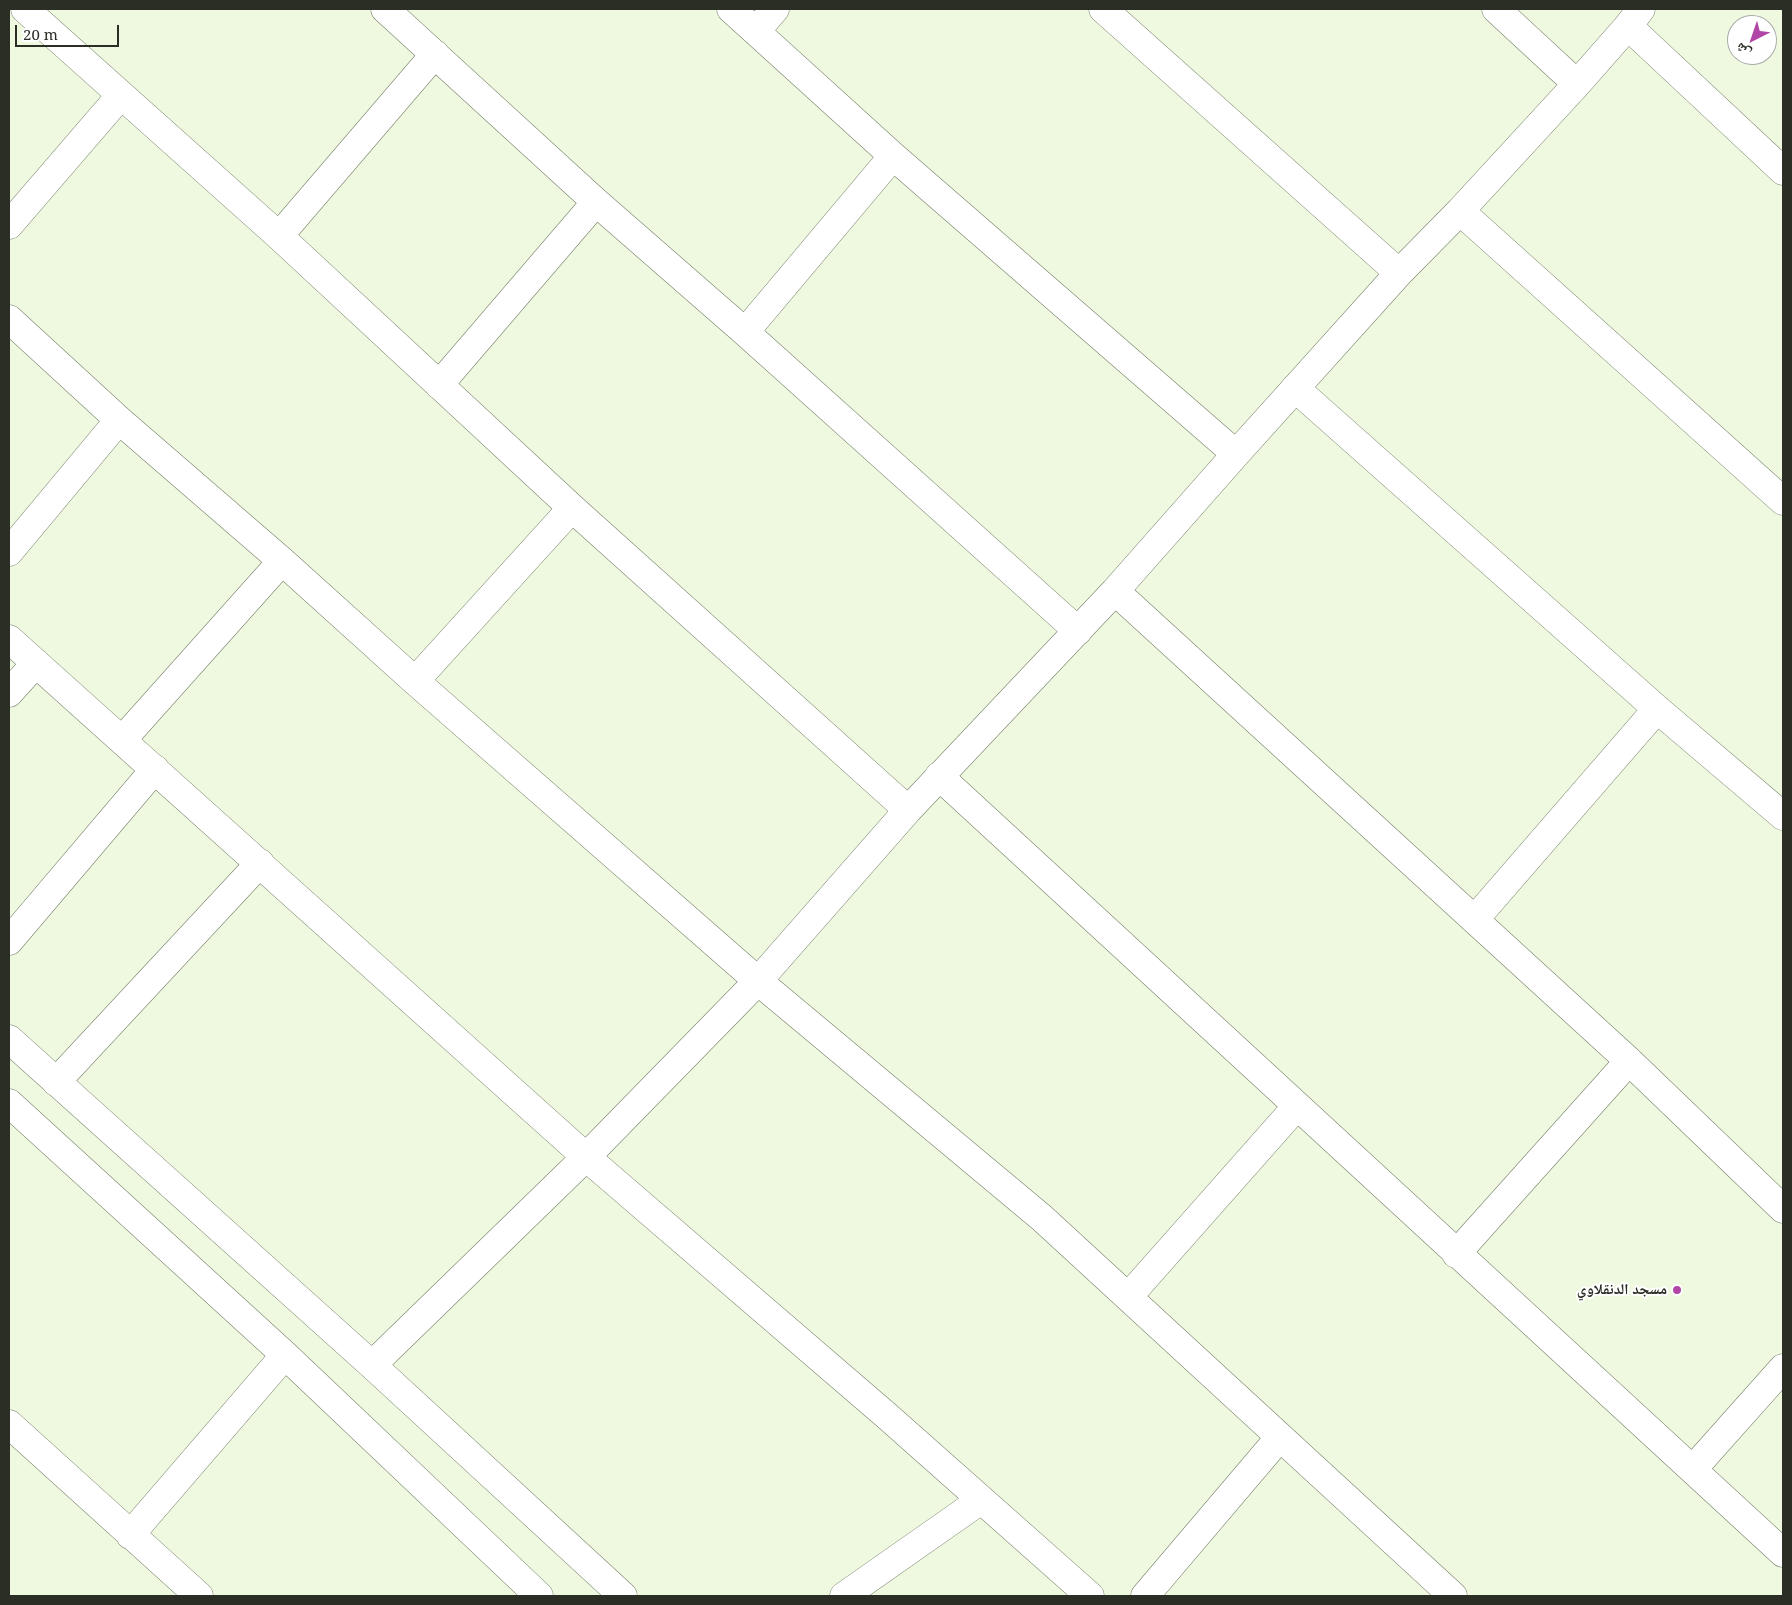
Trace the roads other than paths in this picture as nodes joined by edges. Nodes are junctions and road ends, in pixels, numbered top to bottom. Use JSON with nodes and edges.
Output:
{"nodes":[{"id":1,"x":25,"y":9,"type":"edge"},
{"id":2,"x":385,"y":9,"type":"edge"},
{"id":3,"x":731,"y":9,"type":"edge"},
{"id":4,"x":775,"y":9,"type":"edge"},
{"id":5,"x":1103,"y":9,"type":"edge"},
{"id":6,"x":1496,"y":9,"type":"edge"},
{"id":7,"x":1635,"y":17,"type":"edge"},
{"id":8,"x":756,"y":31,"type":"junction"},
{"id":9,"x":435,"y":54,"type":"junction"},
{"id":10,"x":1577,"y":84,"type":"junction"},
{"id":11,"x":121,"y":95,"type":"junction"},
{"id":12,"x":893,"y":156,"type":"junction"},
{"id":13,"x":1783,"y":171,"type":"edge"},
{"id":14,"x":596,"y":202,"type":"junction"},
{"id":15,"x":1460,"y":211,"type":"junction"},
{"id":16,"x":9,"y":225,"type":"edge"},
{"id":17,"x":279,"y":236,"type":"junction"},
{"id":18,"x":1399,"y":273,"type":"junction"},
{"id":19,"x":9,"y":319,"type":"edge"},
{"id":20,"x":745,"y":332,"type":"junction"},
{"id":21,"x":438,"y":385,"type":"junction"},
{"id":22,"x":1295,"y":388,"type":"junction"},
{"id":23,"x":119,"y":420,"type":"junction"},
{"id":24,"x":1236,"y":454,"type":"junction"},
{"id":25,"x":1783,"y":501,"type":"edge"},
{"id":26,"x":572,"y":508,"type":"junction"},
{"id":27,"x":9,"y":552,"type":"edge"},
{"id":28,"x":282,"y":561,"type":"junction"},
{"id":29,"x":1115,"y":591,"type":"junction"},
{"id":30,"x":1078,"y":631,"type":"junction"},
{"id":31,"x":9,"y":639,"type":"edge"},
{"id":32,"x":36,"y":663,"type":"junction"},
{"id":33,"x":415,"y":681,"type":"junction"},
{"id":34,"x":9,"y":693,"type":"edge"},
{"id":35,"x":1657,"y":709,"type":"junction"},
{"id":36,"x":123,"y":739,"type":"junction"},
{"id":37,"x":155,"y":769,"type":"junction"},
{"id":38,"x":939,"y":776,"type":"junction"},
{"id":39,"x":908,"y":810,"type":"junction"},
{"id":40,"x":1783,"y":816,"type":"edge"},
{"id":41,"x":260,"y":863,"type":"junction"},
{"id":42,"x":1475,"y":919,"type":"junction"},
{"id":43,"x":9,"y":941,"type":"edge"},
{"id":44,"x":758,"y":981,"type":"junction"},
{"id":45,"x":9,"y":1039,"type":"edge"},
{"id":46,"x":1629,"y":1061,"type":"junction"},
{"id":47,"x":56,"y":1082,"type":"junction"},
{"id":48,"x":9,"y":1103,"type":"edge"},
{"id":49,"x":1297,"y":1106,"type":"junction"},
{"id":50,"x":586,"y":1157,"type":"junction"},
{"id":51,"x":1783,"y":1209,"type":"edge"},
{"id":52,"x":1456,"y":1254,"type":"junction"},
{"id":53,"x":1128,"y":1297,"type":"junction"},
{"id":54,"x":285,"y":1355,"type":"junction"},
{"id":55,"x":372,"y":1365,"type":"junction"},
{"id":56,"x":1783,"y":1368,"type":"edge"},
{"id":57,"x":9,"y":1424,"type":"edge"},
{"id":58,"x":1280,"y":1436,"type":"junction"},
{"id":59,"x":1693,"y":1469,"type":"junction"},
{"id":60,"x":981,"y":1500,"type":"junction"},
{"id":61,"x":130,"y":1535,"type":"junction"},
{"id":62,"x":1783,"y":1553,"type":"edge"},
{"id":63,"x":535,"y":1595,"type":"edge"},
{"id":64,"x":199,"y":1596,"type":"edge"},
{"id":65,"x":623,"y":1596,"type":"edge"},
{"id":66,"x":844,"y":1596,"type":"edge"},
{"id":67,"x":1090,"y":1596,"type":"edge"},
{"id":68,"x":1145,"y":1596,"type":"edge"},
{"id":69,"x":1453,"y":1596,"type":"edge"}],
"edges":[{"from":1,"to":11,"type":"street"},
{"from":2,"to":9,"type":"street"},
{"from":3,"to":8,"type":"street"},
{"from":4,"to":8,"type":"street"},
{"from":5,"to":18,"type":"street"},
{"from":6,"to":10,"type":"street"},
{"from":7,"to":10,"type":"street"},
{"from":7,"to":13,"type":"street"},
{"from":8,"to":12,"type":"street"},
{"from":9,"to":14,"type":"street"},
{"from":9,"to":17,"type":"street"},
{"from":10,"to":15,"type":"street"},
{"from":11,"to":16,"type":"street"},
{"from":11,"to":17,"type":"street"},
{"from":12,"to":20,"type":"street"},
{"from":12,"to":24,"type":"street"},
{"from":14,"to":20,"type":"street"},
{"from":14,"to":21,"type":"street"},
{"from":15,"to":18,"type":"street"},
{"from":15,"to":25,"type":"street"},
{"from":17,"to":21,"type":"street"},
{"from":18,"to":22,"type":"street"},
{"from":19,"to":23,"type":"street"},
{"from":20,"to":30,"type":"street"},
{"from":21,"to":26,"type":"street"},
{"from":22,"to":24,"type":"street"},
{"from":22,"to":35,"type":"street"},
{"from":23,"to":27,"type":"street"},
{"from":23,"to":28,"type":"street"},
{"from":24,"to":29,"type":"street"},
{"from":26,"to":33,"type":"street"},
{"from":26,"to":39,"type":"street"},
{"from":28,"to":33,"type":"street"},
{"from":28,"to":36,"type":"street"},
{"from":29,"to":30,"type":"street"},
{"from":29,"to":42,"type":"street"},
{"from":30,"to":38,"type":"street"},
{"from":31,"to":32,"type":"street"},
{"from":32,"to":34,"type":"street"},
{"from":32,"to":36,"type":"street"},
{"from":33,"to":44,"type":"street"},
{"from":35,"to":40,"type":"street"},
{"from":35,"to":42,"type":"street"},
{"from":36,"to":37,"type":"street"},
{"from":37,"to":41,"type":"street"},
{"from":37,"to":43,"type":"street"},
{"from":38,"to":39,"type":"street"},
{"from":38,"to":49,"type":"street"},
{"from":39,"to":44,"type":"street"},
{"from":41,"to":47,"type":"street"},
{"from":41,"to":50,"type":"street"},
{"from":42,"to":46,"type":"street"},
{"from":44,"to":50,"type":"street"},
{"from":44,"to":53,"type":"street"},
{"from":45,"to":47,"type":"street"},
{"from":46,"to":51,"type":"street"},
{"from":46,"to":52,"type":"street"},
{"from":47,"to":55,"type":"street"},
{"from":48,"to":54,"type":"street"},
{"from":49,"to":52,"type":"street"},
{"from":49,"to":53,"type":"street"},
{"from":50,"to":55,"type":"street"},
{"from":50,"to":60,"type":"street"},
{"from":52,"to":59,"type":"street"},
{"from":53,"to":58,"type":"street"},
{"from":54,"to":61,"type":"street"},
{"from":54,"to":63,"type":"street"},
{"from":55,"to":65,"type":"street"},
{"from":56,"to":59,"type":"street"},
{"from":57,"to":61,"type":"street"},
{"from":58,"to":68,"type":"street"},
{"from":58,"to":69,"type":"street"},
{"from":59,"to":62,"type":"street"},
{"from":60,"to":66,"type":"street"},
{"from":60,"to":67,"type":"street"},
{"from":61,"to":64,"type":"street"}]}
